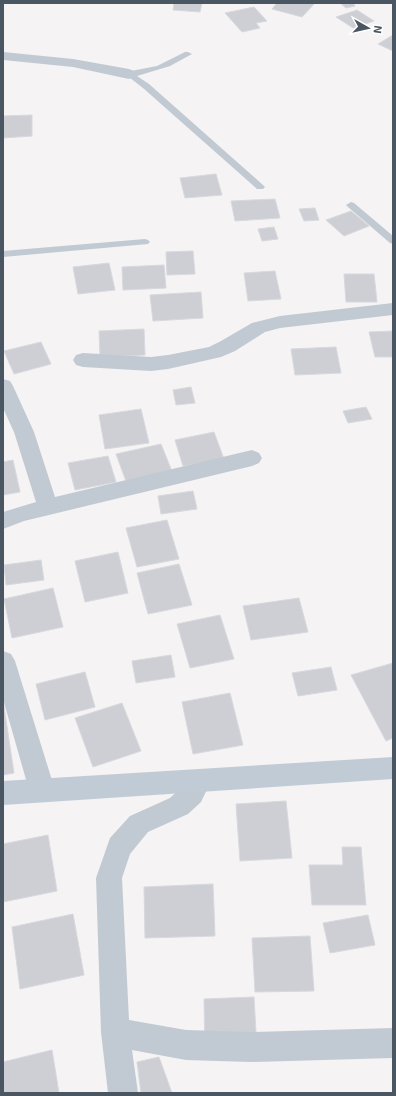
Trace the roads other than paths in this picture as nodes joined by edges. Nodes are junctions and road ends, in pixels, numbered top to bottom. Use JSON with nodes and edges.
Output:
{"nodes":[{"id":1,"x":188,"y":54,"type":"dead end"},
{"id":2,"x":3,"y":56,"type":"edge"},
{"id":3,"x":129,"y":74,"type":"junction"},
{"id":4,"x":260,"y":187,"type":"dead end"},
{"id":5,"x":350,"y":205,"type":"dead end"},
{"id":6,"x":393,"y":241,"type":"edge"},
{"id":7,"x":144,"y":242,"type":"dead end"},
{"id":8,"x":3,"y":254,"type":"edge"},
{"id":9,"x":393,"y":309,"type":"edge"},
{"id":10,"x":83,"y":360,"type":"dead end"},
{"id":11,"x":3,"y":386,"type":"edge"},
{"id":12,"x":252,"y":458,"type":"dead end"},
{"id":13,"x":48,"y":507,"type":"junction"},
{"id":14,"x":3,"y":521,"type":"edge"},
{"id":15,"x":3,"y":661,"type":"edge"},
{"id":16,"x":393,"y":768,"type":"edge"},
{"id":17,"x":198,"y":781,"type":"junction"},
{"id":18,"x":42,"y":790,"type":"junction"},
{"id":19,"x":3,"y":793,"type":"edge"},
{"id":20,"x":115,"y":1032,"type":"junction"},
{"id":21,"x":393,"y":1043,"type":"edge"},
{"id":22,"x":123,"y":1093,"type":"edge"}],
"edges":[{"from":1,"to":3,"type":"lane"},
{"from":2,"to":3,"type":"street"},
{"from":3,"to":4,"type":"lane"},
{"from":5,"to":6,"type":"lane"},
{"from":7,"to":8,"type":"lane"},
{"from":9,"to":10,"type":"street"},
{"from":11,"to":13,"type":"street"},
{"from":12,"to":13,"type":"street"},
{"from":13,"to":14,"type":"street"},
{"from":15,"to":18,"type":"street"},
{"from":16,"to":17,"type":"street"},
{"from":17,"to":18,"type":"street"},
{"from":17,"to":20,"type":"street"},
{"from":18,"to":19,"type":"street"},
{"from":20,"to":21,"type":"street"},
{"from":20,"to":22,"type":"street"}]}
